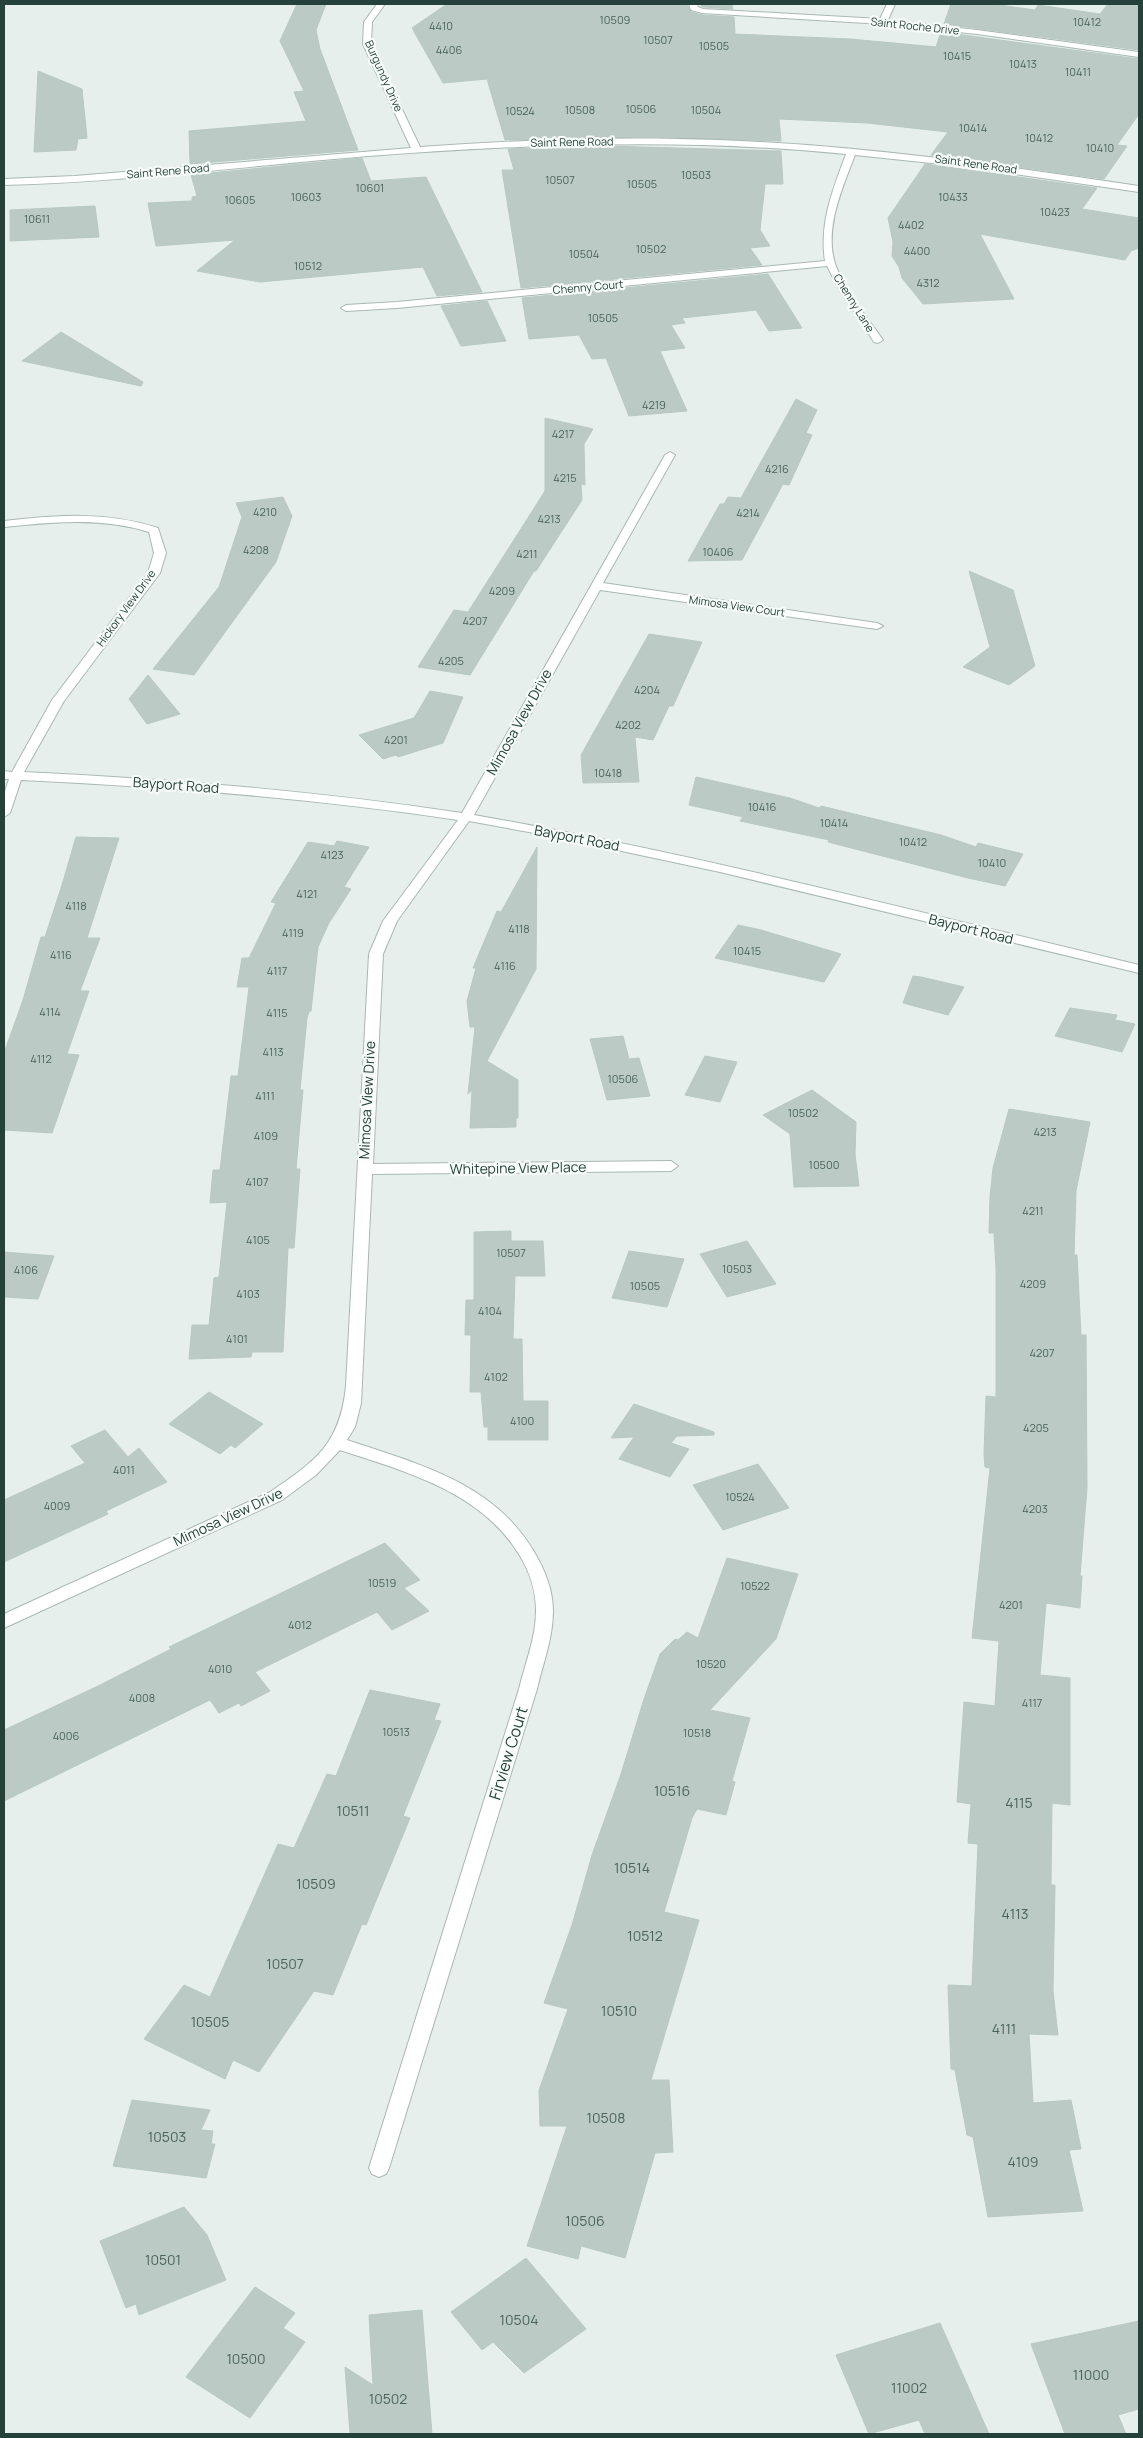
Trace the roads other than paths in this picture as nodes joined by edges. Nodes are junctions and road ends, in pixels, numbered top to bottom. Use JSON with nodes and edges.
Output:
{"nodes":[{"id":1,"x":381,"y":4,"type":"edge"},
{"id":2,"x":693,"y":4,"type":"edge"},
{"id":3,"x":891,"y":4,"type":"edge"},
{"id":4,"x":883,"y":22,"type":"junction"},
{"id":5,"x":1139,"y":55,"type":"edge"},
{"id":6,"x":417,"y":150,"type":"junction"},
{"id":7,"x":852,"y":151,"type":"junction"},
{"id":8,"x":4,"y":182,"type":"edge"},
{"id":9,"x":1139,"y":189,"type":"edge"},
{"id":10,"x":830,"y":263,"type":"junction"},
{"id":11,"x":346,"y":308,"type":"dead end"},
{"id":12,"x":878,"y":340,"type":"dead end"},
{"id":13,"x":670,"y":454,"type":"dead end"},
{"id":14,"x":4,"y":524,"type":"edge"},
{"id":15,"x":598,"y":586,"type":"junction"},
{"id":16,"x":877,"y":626,"type":"dead end"},
{"id":17,"x":10,"y":776,"type":"edge"},
{"id":18,"x":4,"y":813,"type":"edge"},
{"id":19,"x":466,"y":817,"type":"junction"},
{"id":20,"x":1139,"y":969,"type":"edge"},
{"id":21,"x":671,"y":1166,"type":"dead end"},
{"id":22,"x":364,"y":1169,"type":"junction"},
{"id":23,"x":337,"y":1443,"type":"junction"},
{"id":24,"x":4,"y":1621,"type":"edge"},
{"id":25,"x":379,"y":2168,"type":"dead end"}],
"edges":[{"from":1,"to":6,"type":"street","name":"Burgundy Drive"},
{"from":2,"to":4,"type":"street","name":"Saint Roche Drive"},
{"from":3,"to":4,"type":"street"},
{"from":4,"to":5,"type":"street","name":"Saint Roche Drive"},
{"from":6,"to":7,"type":"street","name":"Saint Rene Road"},
{"from":6,"to":8,"type":"street","name":"Saint Rene Road"},
{"from":7,"to":9,"type":"street","name":"Saint Rene Road"},
{"from":7,"to":10,"type":"street","name":"Chenny Lane"},
{"from":10,"to":11,"type":"street","name":"Chenny Court"},
{"from":10,"to":12,"type":"street","name":"Chenny Lane"},
{"from":13,"to":15,"type":"street","name":"Mimosa View Drive"},
{"from":14,"to":17,"type":"street","name":"Hickory View Drive"},
{"from":15,"to":16,"type":"street","name":"Mimosa View Court"},
{"from":15,"to":19,"type":"street","name":"Mimosa View Drive"},
{"from":17,"to":18,"type":"street","name":"Hickory View Drive"},
{"from":17,"to":19,"type":"street","name":"Bayport Road"},
{"from":19,"to":20,"type":"street","name":"Bayport Road"},
{"from":19,"to":22,"type":"street","name":"Mimosa View Drive"},
{"from":21,"to":22,"type":"street","name":"Whitepine View Place"},
{"from":22,"to":23,"type":"street","name":"Mimosa View Drive"},
{"from":23,"to":24,"type":"street","name":"Mimosa View Drive"},
{"from":23,"to":25,"type":"street","name":"Firview Court"}]}
